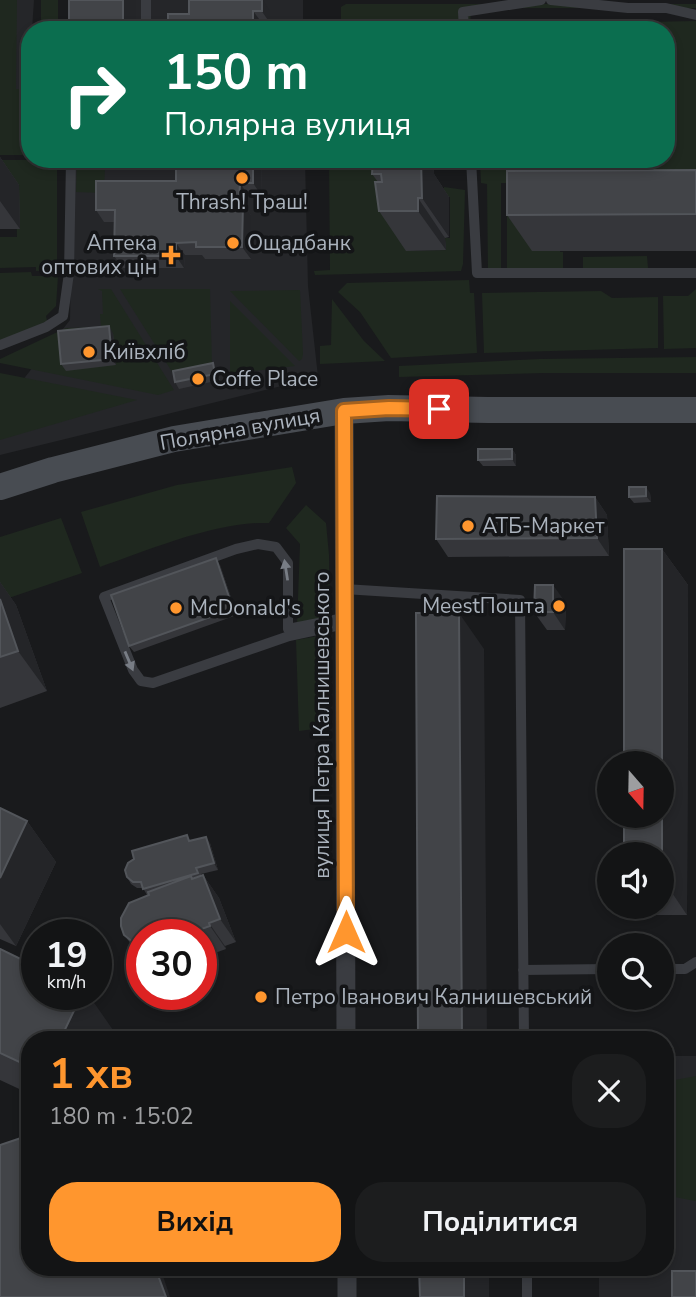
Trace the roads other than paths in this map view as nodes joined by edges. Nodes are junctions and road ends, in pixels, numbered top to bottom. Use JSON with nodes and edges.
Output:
{"nodes":[{"id":1,"x":146,"y":0,"type":"edge"},
{"id":2,"x":541,"y":0,"type":"edge"},
{"id":3,"x":551,"y":0,"type":"edge"},
{"id":4,"x":696,"y":15,"type":"edge"},
{"id":5,"x":146,"y":21,"type":"edge"},
{"id":6,"x":464,"y":21,"type":"edge"},
{"id":7,"x":71,"y":168,"type":"edge"},
{"id":8,"x":471,"y":168,"type":"edge"},
{"id":9,"x":696,"y":273,"type":"edge"},
{"id":10,"x":0,"y":345,"type":"edge"},
{"id":11,"x":696,"y":410,"type":"edge"},
{"id":12,"x":344,"y":411,"type":"junction"},
{"id":13,"x":0,"y":487,"type":"edge"},
{"id":14,"x":344,"y":589,"type":"junction"},
{"id":15,"x":344,"y":621,"type":"junction"},
{"id":16,"x":696,"y":962,"type":"edge"},
{"id":17,"x":674,"y":969,"type":"edge"},
{"id":18,"x":523,"y":970,"type":"junction"},
{"id":19,"x":597,"y":970,"type":"edge"},
{"id":20,"x":346,"y":1031,"type":"edge"},
{"id":21,"x":524,"y":1031,"type":"edge"},
{"id":22,"x":347,"y":1276,"type":"edge"},
{"id":23,"x":527,"y":1276,"type":"edge"},
{"id":24,"x":347,"y":1297,"type":"edge"},
{"id":25,"x":527,"y":1297,"type":"edge"}],
"edges":[{"from":1,"to":5,"type":"lane"},
{"from":2,"to":6,"type":"lane"},
{"from":3,"to":4,"type":"lane"},
{"from":7,"to":10,"type":"lane"},
{"from":8,"to":9,"type":"lane"},
{"from":11,"to":12,"type":"main road","name":"Полярна вулиця"},
{"from":12,"to":13,"type":"main road","name":"Полярна вулиця"},
{"from":12,"to":14,"type":"street","name":"вулиця Петра Калнишевського"},
{"from":14,"to":15,"type":"street","name":"вулиця Петра Калнишевського"},
{"from":14,"to":18,"type":"lane"},
{"from":15,"to":15,"type":"lane","one_way":true},
{"from":15,"to":20,"type":"street","name":"вулиця Петра Калнишевського"},
{"from":16,"to":17,"type":"lane"},
{"from":18,"to":19,"type":"lane"},
{"from":18,"to":21,"type":"lane"},
{"from":22,"to":24,"type":"street"},
{"from":23,"to":25,"type":"lane"}]}
